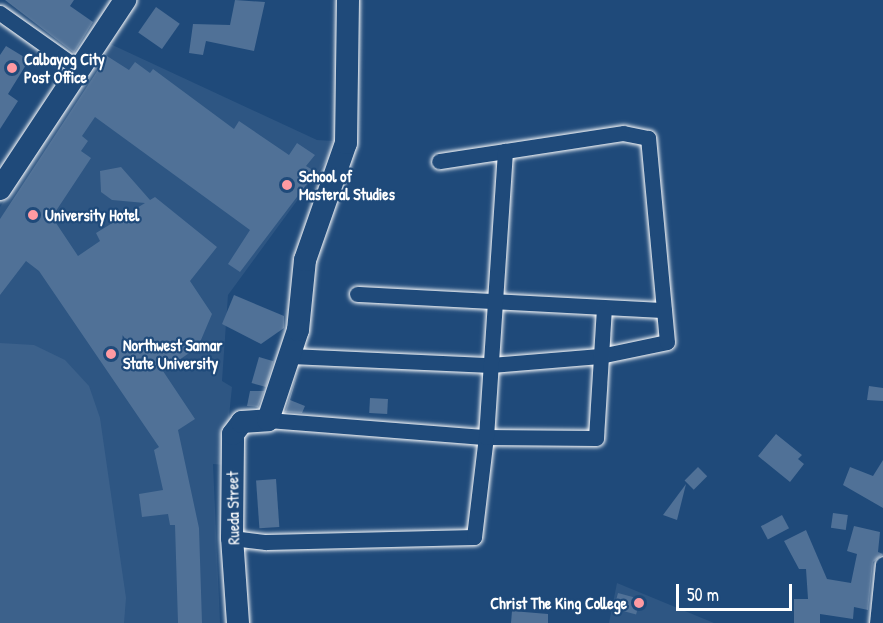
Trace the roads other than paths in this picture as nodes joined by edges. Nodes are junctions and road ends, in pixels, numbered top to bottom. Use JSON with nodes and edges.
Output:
{"nodes":[{"id":1,"x":125,"y":0,"type":"edge"},
{"id":2,"x":348,"y":0,"type":"edge"},
{"id":3,"x":0,"y":13,"type":"edge"},
{"id":4,"x":79,"y":69,"type":"junction"},
{"id":5,"x":506,"y":151,"type":"junction"},
{"id":6,"x":439,"y":161,"type":"dead end"},
{"id":7,"x":0,"y":189,"type":"edge"},
{"id":8,"x":357,"y":294,"type":"dead end"},
{"id":9,"x":494,"y":302,"type":"junction"},
{"id":10,"x":603,"y":308,"type":"junction"},
{"id":11,"x":664,"y":310,"type":"junction"},
{"id":12,"x":290,"y":356,"type":"junction"},
{"id":13,"x":600,"y":356,"type":"junction"},
{"id":14,"x":491,"y":365,"type":"junction"},
{"id":15,"x":268,"y":420,"type":"junction"},
{"id":16,"x":486,"y":437,"type":"junction"},
{"id":17,"x":232,"y":538,"type":"junction"},
{"id":18,"x":883,"y":564,"type":"edge"},
{"id":19,"x":238,"y":623,"type":"edge"},
{"id":20,"x":877,"y":623,"type":"edge"}],
"edges":[{"from":1,"to":4,"type":"street"},
{"from":2,"to":12,"type":"street"},
{"from":3,"to":4,"type":"street"},
{"from":4,"to":7,"type":"street"},
{"from":5,"to":6,"type":"street"},
{"from":5,"to":9,"type":"street"},
{"from":5,"to":11,"type":"street"},
{"from":8,"to":9,"type":"street"},
{"from":9,"to":10,"type":"street"},
{"from":9,"to":14,"type":"street"},
{"from":10,"to":11,"type":"street"},
{"from":10,"to":13,"type":"street"},
{"from":11,"to":13,"type":"street"},
{"from":12,"to":14,"type":"street"},
{"from":12,"to":15,"type":"street"},
{"from":13,"to":14,"type":"street"},
{"from":13,"to":16,"type":"street"},
{"from":14,"to":16,"type":"street"},
{"from":15,"to":16,"type":"street"},
{"from":15,"to":17,"type":"street","name":"Rueda Street"},
{"from":16,"to":17,"type":"street"},
{"from":17,"to":19,"type":"street","name":"Rueda Street"},
{"from":18,"to":20,"type":"street"}]}
